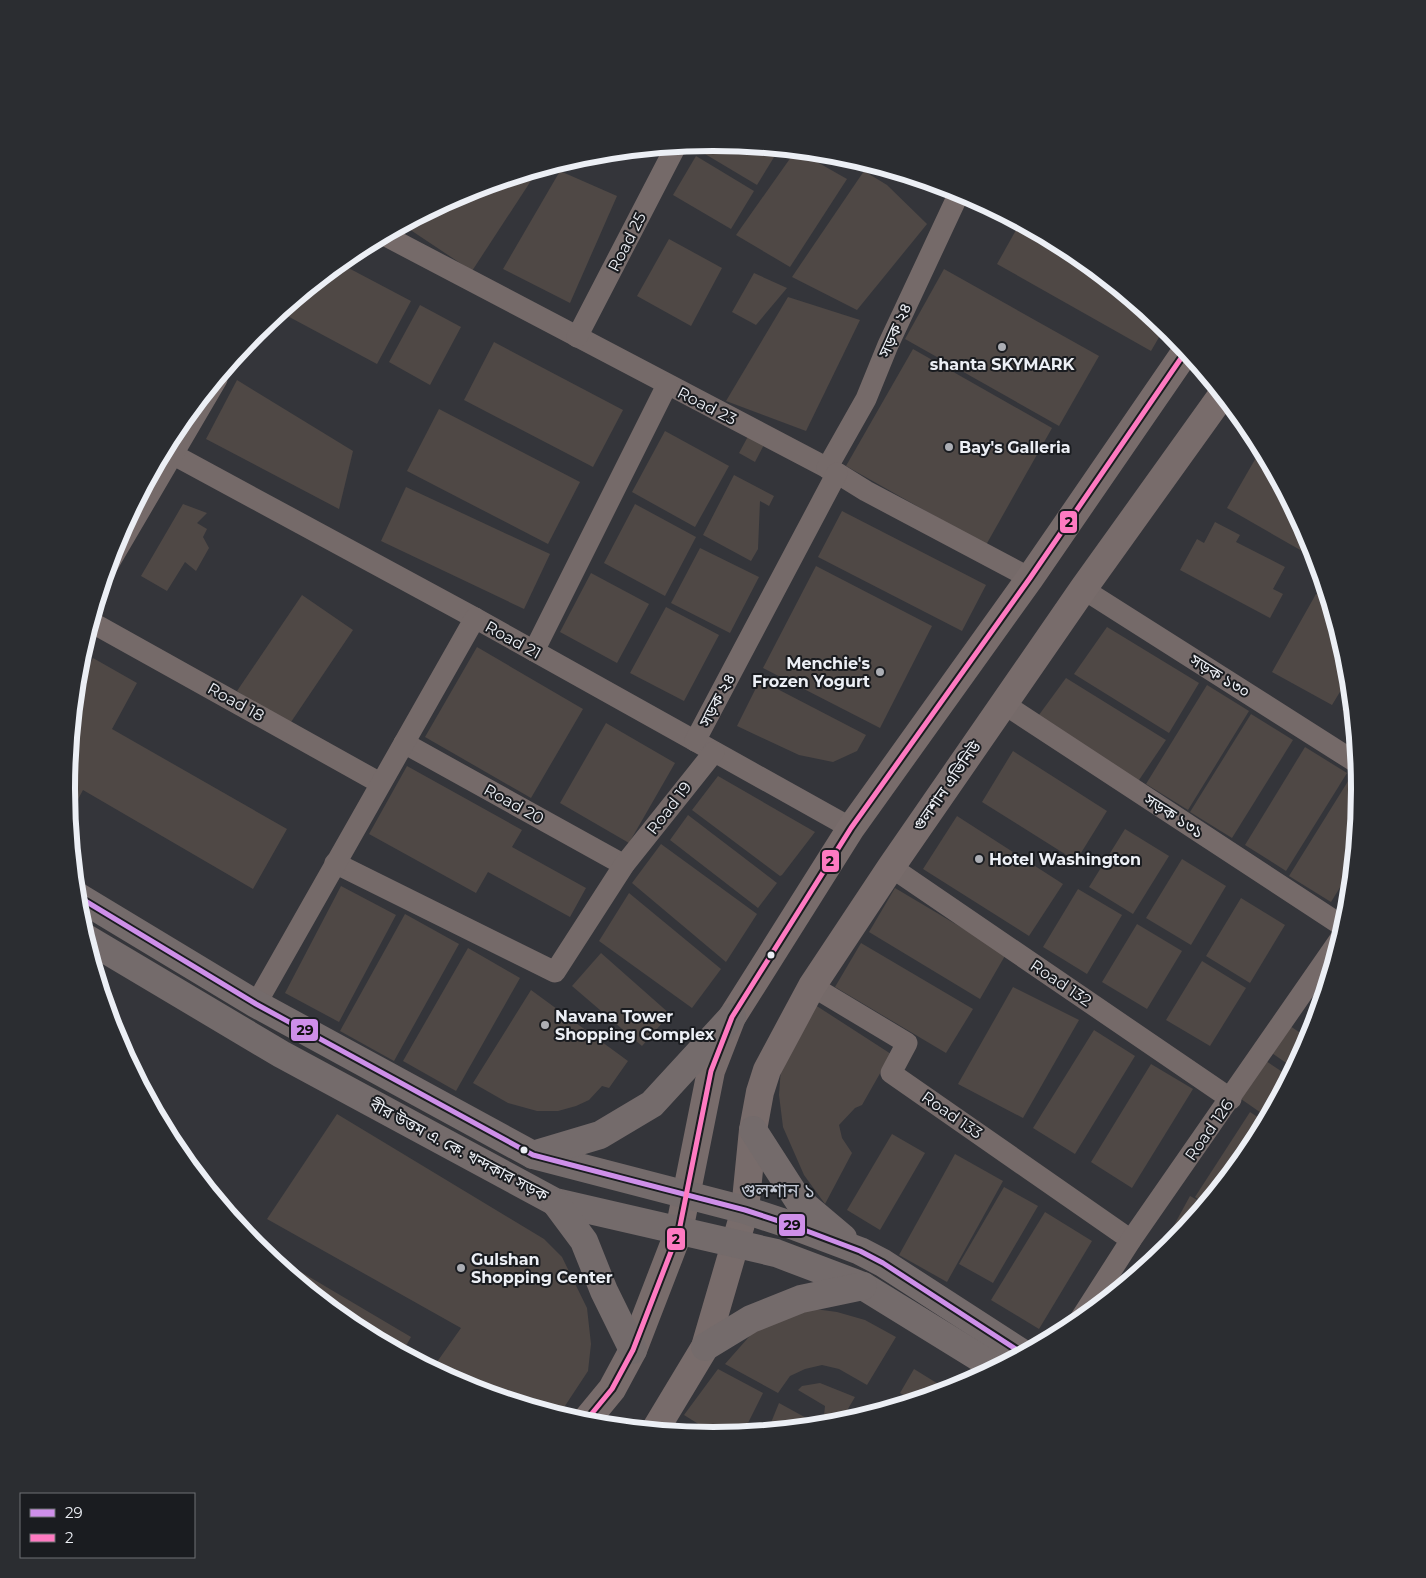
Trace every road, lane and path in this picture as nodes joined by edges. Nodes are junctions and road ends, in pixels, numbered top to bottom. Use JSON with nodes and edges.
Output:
{"nodes":[{"id":1,"x":673,"y":152,"type":"edge"},
{"id":2,"x":951,"y":198,"type":"edge"},
{"id":3,"x":390,"y":238,"type":"edge"},
{"id":4,"x":577,"y":337,"type":"junction"},
{"id":5,"x":1182,"y":357,"type":"edge"},
{"id":6,"x":667,"y":385,"type":"junction"},
{"id":7,"x":1218,"y":400,"type":"edge"},
{"id":8,"x":195,"y":418,"type":"edge"},
{"id":9,"x":174,"y":455,"type":"junction"},
{"id":10,"x":832,"y":470,"type":"junction"},
{"id":11,"x":145,"y":499,"type":"edge"},
{"id":12,"x":1030,"y":578,"type":"junction"},
{"id":13,"x":1083,"y":589,"type":"junction"},
{"id":14,"x":474,"y":618,"type":"junction"},
{"id":15,"x":97,"y":625,"type":"edge"},
{"id":16,"x":534,"y":651,"type":"junction"},
{"id":17,"x":1004,"y":704,"type":"junction"},
{"id":18,"x":695,"y":741,"type":"junction"},
{"id":19,"x":404,"y":743,"type":"junction"},
{"id":20,"x":714,"y":752,"type":"junction"},
{"id":21,"x":1350,"y":759,"type":"edge"},
{"id":22,"x":380,"y":783,"type":"junction"},
{"id":23,"x":851,"y":828,"type":"junction"},
{"id":24,"x":335,"y":863,"type":"junction"},
{"id":25,"x":624,"y":865,"type":"junction"},
{"id":26,"x":891,"y":867,"type":"junction"},
{"id":27,"x":85,"y":901,"type":"edge"},
{"id":28,"x":1337,"y":922,"type":"edge"},
{"id":29,"x":94,"y":943,"type":"edge"},
{"id":30,"x":1328,"y":956,"type":"edge"},
{"id":31,"x":812,"y":986,"type":"junction"},
{"id":32,"x":256,"y":1004,"type":"junction"},
{"id":33,"x":732,"y":1017,"type":"junction"},
{"id":34,"x":1231,"y":1099,"type":"junction"},
{"id":35,"x":753,"y":1130,"type":"junction"},
{"id":36,"x":533,"y":1156,"type":"junction"},
{"id":37,"x":688,"y":1196,"type":"junction"},
{"id":38,"x":555,"y":1202,"type":"junction"},
{"id":39,"x":745,"y":1210,"type":"junction"},
{"id":40,"x":679,"y":1231,"type":"junction"},
{"id":41,"x":1131,"y":1240,"type":"junction"},
{"id":42,"x":736,"y":1243,"type":"junction"},
{"id":43,"x":860,"y":1251,"type":"junction"},
{"id":44,"x":863,"y":1286,"type":"junction"},
{"id":45,"x":1091,"y":1302,"type":"edge"},
{"id":46,"x":705,"y":1347,"type":"junction"},
{"id":47,"x":633,"y":1350,"type":"junction"},
{"id":48,"x":1016,"y":1350,"type":"edge"},
{"id":49,"x":989,"y":1364,"type":"edge"},
{"id":50,"x":590,"y":1415,"type":"edge"},
{"id":51,"x":658,"y":1425,"type":"edge"}],
"edges":[{"from":1,"to":4,"type":"street","name":"Road 25"},
{"from":2,"to":10,"type":"street","name":"সড়ক ২৪"},
{"from":3,"to":4,"type":"street","name":"Road 23"},
{"from":4,"to":6,"type":"street","name":"Road 23"},
{"from":5,"to":12,"type":"main road"},
{"from":6,"to":10,"type":"street","name":"Road 23"},
{"from":6,"to":16,"type":"street"},
{"from":7,"to":13,"type":"main road","name":"গুলশান এভিনিউ"},
{"from":8,"to":9,"type":"street"},
{"from":9,"to":11,"type":"street"},
{"from":9,"to":14,"type":"street","name":"Road 21"},
{"from":10,"to":12,"type":"street","name":"Road 23"},
{"from":10,"to":18,"type":"street","name":"সড়ক ২৪"},
{"from":12,"to":23,"type":"main road"},
{"from":13,"to":17,"type":"main road","name":"গুলশান এভিনিউ"},
{"from":13,"to":21,"type":"street","name":"সড়ক ১৩০"},
{"from":14,"to":16,"type":"street","name":"Road 21"},
{"from":14,"to":19,"type":"street"},
{"from":15,"to":22,"type":"street","name":"Road 18"},
{"from":16,"to":18,"type":"street","name":"Road 21"},
{"from":17,"to":26,"type":"main road","name":"গুলশান এভিনিউ"},
{"from":17,"to":28,"type":"street","name":"সড়ক ১৩১"},
{"from":18,"to":20,"type":"street","name":"Road 21"},
{"from":19,"to":22,"type":"street"},
{"from":19,"to":25,"type":"street","name":"Road 20"},
{"from":20,"to":23,"type":"street","name":"Road 21"},
{"from":20,"to":25,"type":"street","name":"Road 19"},
{"from":22,"to":24,"type":"street"},
{"from":23,"to":33,"type":"main road"},
{"from":24,"to":25,"type":"street","name":"Road 19"},
{"from":24,"to":32,"type":"street"},
{"from":26,"to":31,"type":"main road","name":"গুলশান এভিনিউ"},
{"from":26,"to":34,"type":"street","name":"Road 132"},
{"from":27,"to":32,"type":"main road","name":"বীর উত্তম এ. কে. খন্দকার সড়ক"},
{"from":29,"to":38,"type":"main road","name":"বীর উত্তম এ. কে. খন্দকার সড়ক"},
{"from":30,"to":34,"type":"street","name":"Road 126"},
{"from":31,"to":35,"type":"main road","name":"গুলশান এভিনিউ"},
{"from":31,"to":41,"type":"street","name":"Road 133"},
{"from":32,"to":36,"type":"main road","name":"বীর উত্তম এ. কে. খন্দকার সড়ক"},
{"from":33,"to":36,"type":"main road"},
{"from":33,"to":37,"type":"main road"},
{"from":34,"to":41,"type":"street","name":"Road 126"},
{"from":35,"to":39,"type":"main road","name":"গুলশান এভিনিউ"},
{"from":35,"to":43,"type":"main road"},
{"from":36,"to":37,"type":"main road","name":"বীর উত্তম এ. কে. খন্দকার সড়ক"},
{"from":37,"to":39,"type":"main road","name":"বীর উত্তম এ. কে. খন্দকার সড়ক"},
{"from":37,"to":40,"type":"main road"},
{"from":38,"to":40,"type":"main road","name":"বীর উত্তম এ. কে. খন্দকার সড়ক"},
{"from":38,"to":47,"type":"main road"},
{"from":39,"to":42,"type":"main road","name":"গুলশান এভিনিউ"},
{"from":39,"to":43,"type":"main road","name":"বীর উত্তম এ. কে. খন্দকার সড়ক"},
{"from":40,"to":42,"type":"main road","name":"বীর উত্তম এ. কে. খন্দকার সড়ক"},
{"from":40,"to":47,"type":"main road"},
{"from":41,"to":45,"type":"street","name":"Road 126"},
{"from":42,"to":44,"type":"main road","name":"বীর উত্তম এ. কে. খন্দকার সড়ক"},
{"from":42,"to":46,"type":"main road","name":"গুলশান এভিনিউ"},
{"from":43,"to":48,"type":"main road"},
{"from":44,"to":46,"type":"main road"},
{"from":44,"to":49,"type":"main road","name":"বীর উত্তম এ. কে. খন্দকার সড়ক"},
{"from":46,"to":51,"type":"main road","name":"গুলশান এভিনিউ"},
{"from":47,"to":50,"type":"main road"}]}
